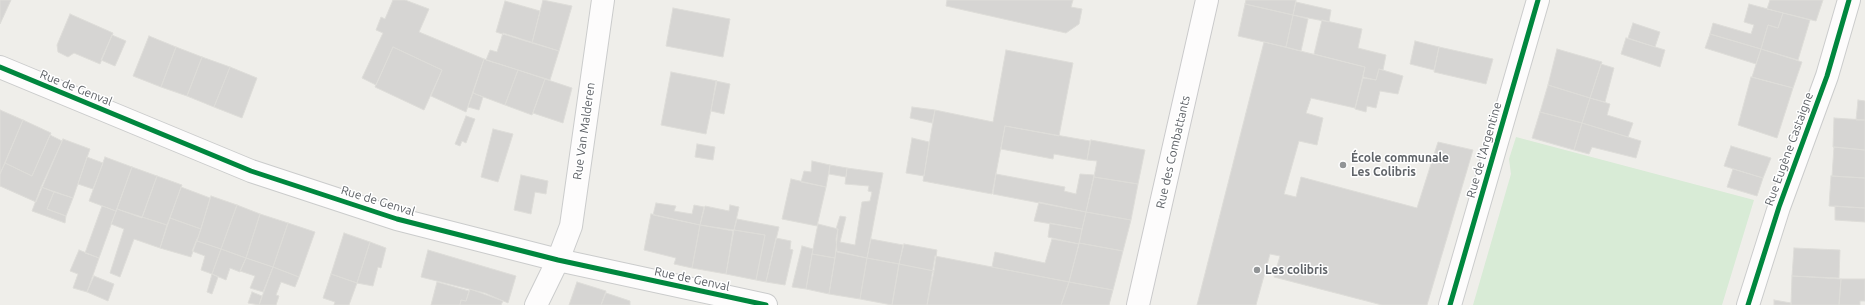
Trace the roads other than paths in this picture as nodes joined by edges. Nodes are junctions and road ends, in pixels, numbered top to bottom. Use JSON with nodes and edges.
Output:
{"nodes":[{"id":1,"x":603,"y":0,"type":"edge"},
{"id":2,"x":1207,"y":0,"type":"edge"},
{"id":3,"x":1538,"y":0,"type":"edge"},
{"id":4,"x":1849,"y":0,"type":"edge"},
{"id":5,"x":0,"y":67,"type":"edge"},
{"id":6,"x":558,"y":260,"type":"junction"},
{"id":7,"x":536,"y":305,"type":"edge"},
{"id":8,"x":766,"y":305,"type":"edge"},
{"id":9,"x":1138,"y":305,"type":"edge"},
{"id":10,"x":1450,"y":305,"type":"edge"},
{"id":11,"x":1748,"y":305,"type":"edge"}],
"edges":[{"from":1,"to":6,"type":"street","name":"Rue Van Malderen"},
{"from":2,"to":9,"type":"street","name":"Rue des Combattants"},
{"from":3,"to":10,"type":"street","name":"Rue de l'Argentine"},
{"from":4,"to":11,"type":"street","name":"Rue Eugène Castaigne"},
{"from":5,"to":6,"type":"street","name":"Rue de Genval"},
{"from":6,"to":7,"type":"street","name":"Rue Van Malderen"},
{"from":6,"to":8,"type":"street","name":"Rue de Genval"}]}
